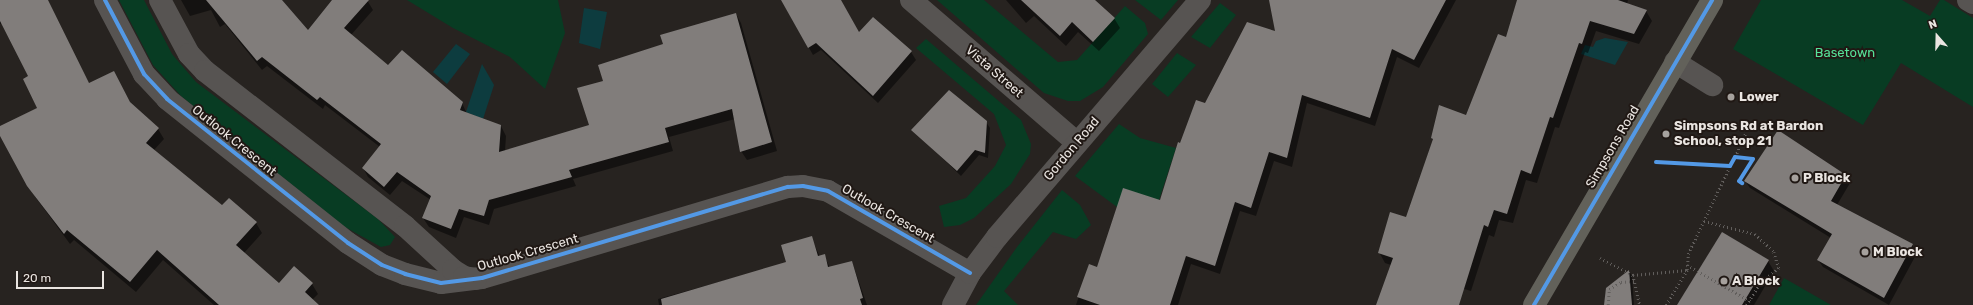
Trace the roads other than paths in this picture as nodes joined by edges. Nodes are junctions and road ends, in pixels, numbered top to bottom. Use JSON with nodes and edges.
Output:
{"nodes":[{"id":1,"x":105,"y":0,"type":"edge"},
{"id":2,"x":160,"y":0,"type":"edge"},
{"id":3,"x":911,"y":0,"type":"edge"},
{"id":4,"x":1200,"y":0,"type":"edge"},
{"id":5,"x":1712,"y":0,"type":"edge"},
{"id":6,"x":1968,"y":0,"type":"edge"},
{"id":7,"x":1973,"y":3,"type":"edge"},
{"id":8,"x":1675,"y":62,"type":"junction"},
{"id":9,"x":1712,"y":85,"type":"dead end"},
{"id":10,"x":1077,"y":143,"type":"junction"},
{"id":11,"x":970,"y":273,"type":"junction"},
{"id":12,"x":476,"y":279,"type":"junction"},
{"id":13,"x":953,"y":305,"type":"edge"},
{"id":14,"x":1534,"y":305,"type":"edge"}],
"edges":[{"from":1,"to":12,"type":"street","name":"Outlook Crescent"},
{"from":2,"to":12,"type":"street","name":"Outlook Crescent"},
{"from":3,"to":10,"type":"street","name":"Vista Street"},
{"from":4,"to":10,"type":"street","name":"Gordon Road"},
{"from":5,"to":8,"type":"main road","name":"Simpsons Road"},
{"from":6,"to":7,"type":"street"},
{"from":8,"to":9,"type":"street"},
{"from":8,"to":14,"type":"main road","name":"Simpsons Road"},
{"from":10,"to":11,"type":"street","name":"Gordon Road"},
{"from":11,"to":12,"type":"street","name":"Outlook Crescent"},
{"from":11,"to":13,"type":"street","name":"Gordon Road"}]}
